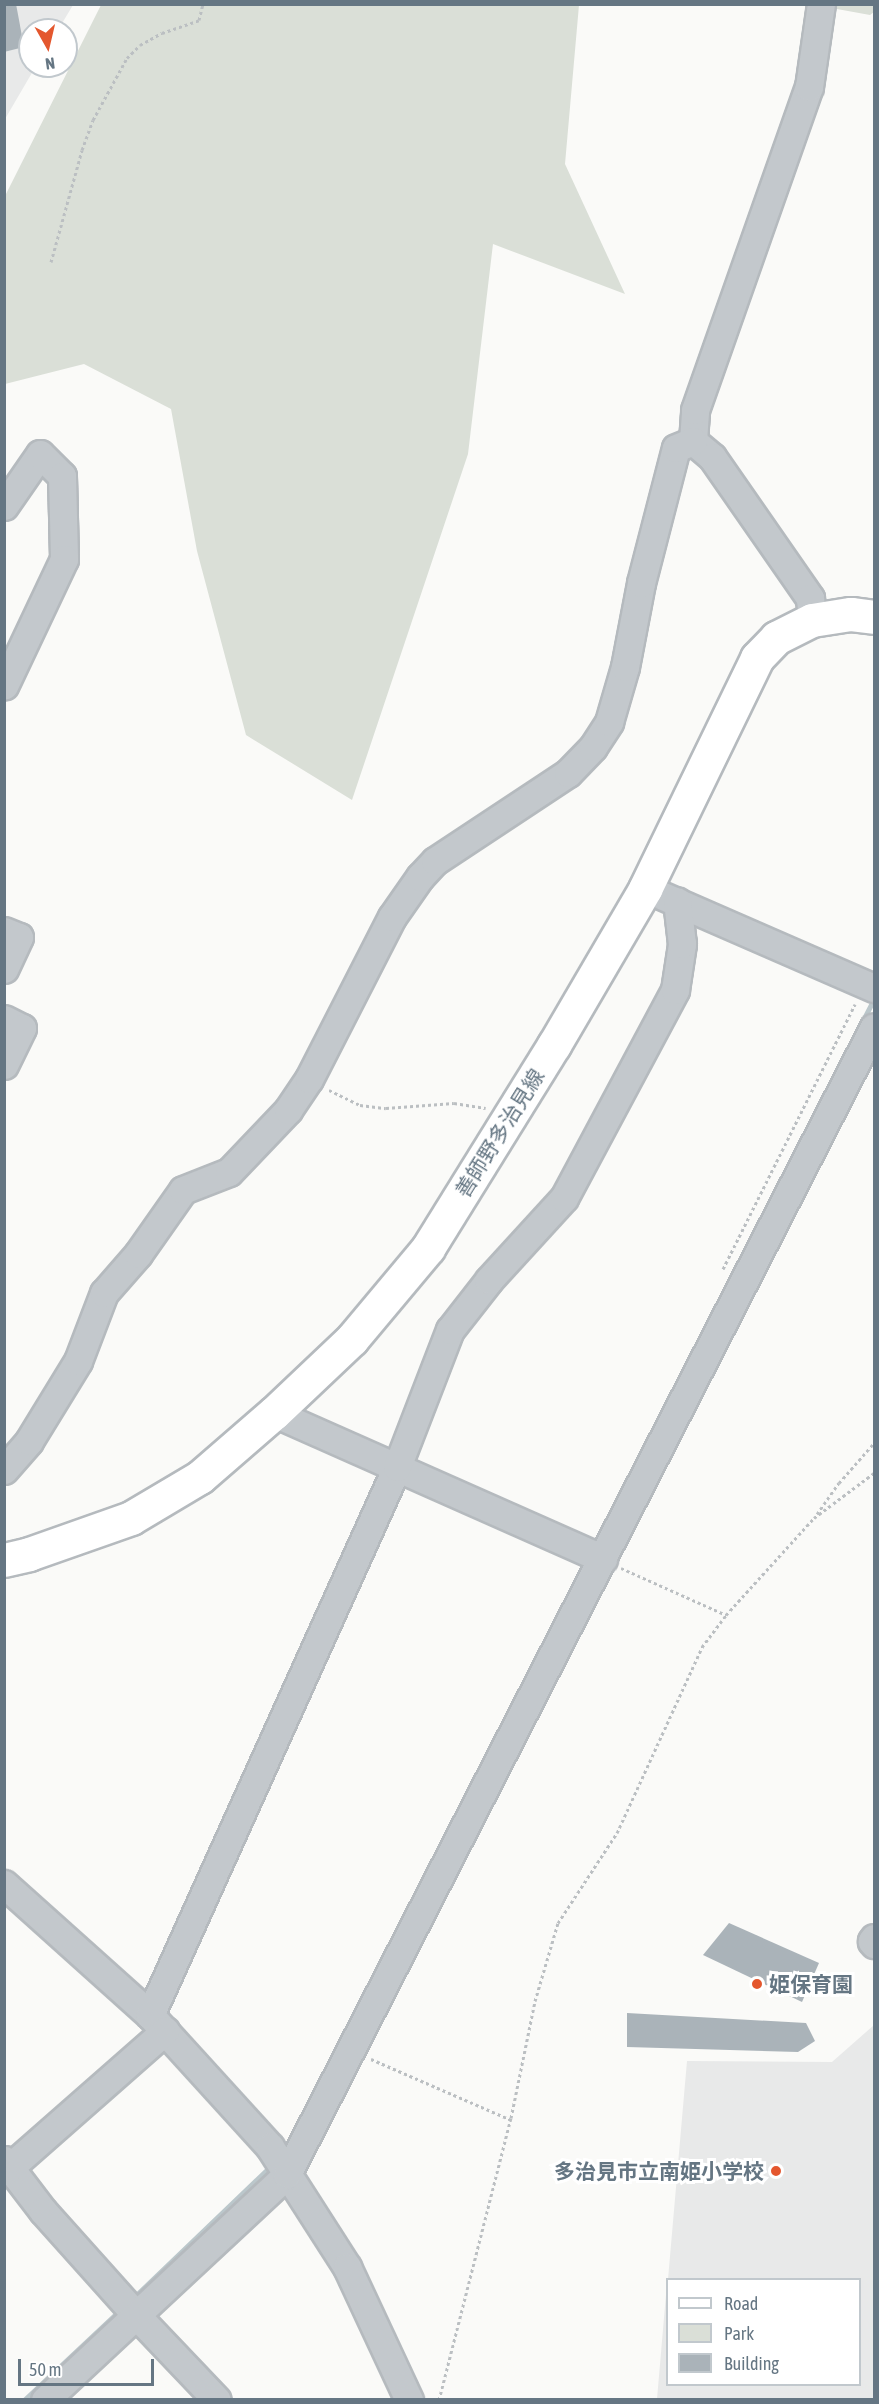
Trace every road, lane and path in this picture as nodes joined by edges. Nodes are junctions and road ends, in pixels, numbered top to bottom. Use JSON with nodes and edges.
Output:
{"nodes":[{"id":1,"x":203,"y":4,"type":"edge"},
{"id":2,"x":821,"y":4,"type":"edge"},
{"id":3,"x":51,"y":262,"type":"dead end"},
{"id":4,"x":693,"y":441,"type":"junction"},
{"id":5,"x":4,"y":506,"type":"edge"},
{"id":6,"x":874,"y":617,"type":"edge"},
{"id":7,"x":812,"y":620,"type":"junction"},
{"id":8,"x":4,"y":686,"type":"edge"},
{"id":9,"x":645,"y":889,"type":"junction"},
{"id":10,"x":677,"y":901,"type":"junction"},
{"id":11,"x":4,"y":931,"type":"edge"},
{"id":12,"x":4,"y":969,"type":"edge"},
{"id":13,"x":871,"y":986,"type":"edge"},
{"id":14,"x":4,"y":1019,"type":"edge"},
{"id":15,"x":874,"y":1027,"type":"edge"},
{"id":16,"x":4,"y":1065,"type":"edge"},
{"id":17,"x":309,"y":1079,"type":"junction"},
{"id":18,"x":508,"y":1118,"type":"junction"},
{"id":19,"x":274,"y":1413,"type":"junction"},
{"id":20,"x":874,"y":1443,"type":"edge"},
{"id":21,"x":397,"y":1467,"type":"junction"},
{"id":22,"x":4,"y":1470,"type":"edge"},
{"id":23,"x":874,"y":1473,"type":"edge"},
{"id":24,"x":814,"y":1518,"type":"junction"},
{"id":25,"x":603,"y":1559,"type":"junction"},
{"id":26,"x":4,"y":1560,"type":"edge"},
{"id":27,"x":726,"y":1616,"type":"junction"},
{"id":28,"x":4,"y":1884,"type":"edge"},
{"id":29,"x":157,"y":2023,"type":"junction"},
{"id":30,"x":351,"y":2050,"type":"junction"},
{"id":31,"x":511,"y":2120,"type":"junction"},
{"id":32,"x":7,"y":2164,"type":"edge"},
{"id":33,"x":287,"y":2174,"type":"junction"},
{"id":34,"x":136,"y":2315,"type":"junction"},
{"id":35,"x":45,"y":2400,"type":"edge"},
{"id":36,"x":217,"y":2400,"type":"edge"},
{"id":37,"x":409,"y":2400,"type":"edge"},
{"id":38,"x":439,"y":2400,"type":"edge"}],
"edges":[{"from":1,"to":3,"type":"path"},
{"from":2,"to":4,"type":"street"},
{"from":4,"to":7,"type":"street"},
{"from":4,"to":17,"type":"street"},
{"from":5,"to":8,"type":"street"},
{"from":6,"to":7,"type":"main road","name":"善師野多治見線"},
{"from":7,"to":9,"type":"main road","name":"善師野多治見線"},
{"from":9,"to":10,"type":"street"},
{"from":9,"to":18,"type":"main road","name":"善師野多治見線"},
{"from":10,"to":13,"type":"street"},
{"from":10,"to":21,"type":"street"},
{"from":11,"to":12,"type":"street"},
{"from":14,"to":16,"type":"street"},
{"from":15,"to":25,"type":"street"},
{"from":17,"to":18,"type":"path"},
{"from":17,"to":22,"type":"street"},
{"from":18,"to":19,"type":"main road","name":"善師野多治見線"},
{"from":19,"to":21,"type":"street"},
{"from":19,"to":26,"type":"main road","name":"善師野多治見線"},
{"from":20,"to":24,"type":"path"},
{"from":21,"to":25,"type":"street"},
{"from":21,"to":29,"type":"street"},
{"from":23,"to":24,"type":"path"},
{"from":24,"to":27,"type":"path"},
{"from":25,"to":27,"type":"path"},
{"from":25,"to":30,"type":"street"},
{"from":27,"to":31,"type":"path"},
{"from":28,"to":29,"type":"street"},
{"from":29,"to":32,"type":"street"},
{"from":29,"to":33,"type":"street"},
{"from":30,"to":31,"type":"path"},
{"from":30,"to":33,"type":"street"},
{"from":31,"to":38,"type":"path"},
{"from":32,"to":34,"type":"street"},
{"from":33,"to":34,"type":"street"},
{"from":33,"to":37,"type":"street"},
{"from":34,"to":35,"type":"street"},
{"from":34,"to":36,"type":"street"}]}
